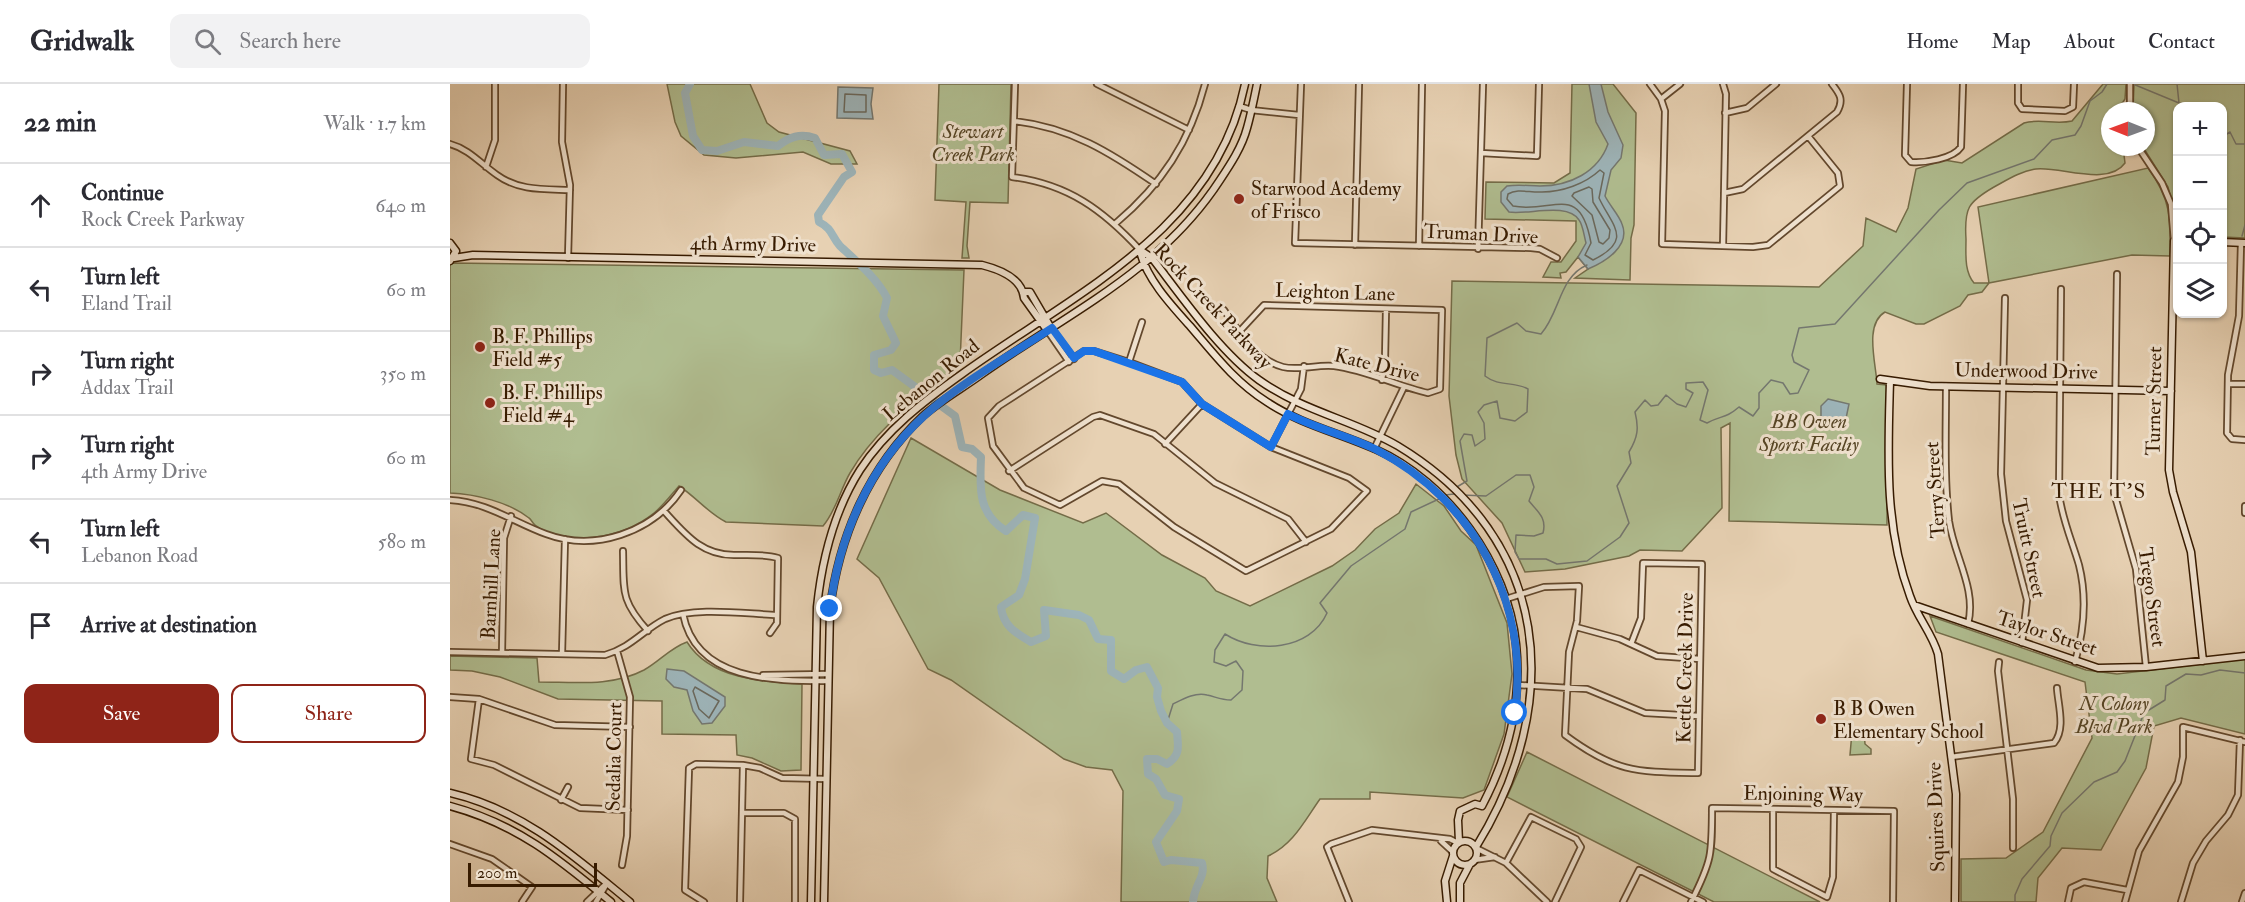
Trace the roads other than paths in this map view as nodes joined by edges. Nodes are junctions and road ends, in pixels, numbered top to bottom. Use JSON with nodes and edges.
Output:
{"nodes":[{"id":1,"x":495,"y":84,"type":"edge"},
{"id":2,"x":563,"y":84,"type":"edge"},
{"id":3,"x":1015,"y":84,"type":"edge"},
{"id":4,"x":1097,"y":84,"type":"edge"},
{"id":5,"x":1204,"y":84,"type":"edge"},
{"id":6,"x":1245,"y":84,"type":"edge"},
{"id":7,"x":1257,"y":84,"type":"edge"},
{"id":8,"x":1301,"y":84,"type":"edge"},
{"id":9,"x":1359,"y":84,"type":"edge"},
{"id":10,"x":1422,"y":84,"type":"edge"},
{"id":11,"x":1483,"y":84,"type":"edge"},
{"id":12,"x":1539,"y":84,"type":"edge"},
{"id":13,"x":1650,"y":84,"type":"edge"},
{"id":14,"x":1680,"y":84,"type":"edge"},
{"id":15,"x":1723,"y":84,"type":"edge"},
{"id":16,"x":1776,"y":84,"type":"edge"},
{"id":17,"x":1832,"y":84,"type":"edge"},
{"id":18,"x":1907,"y":84,"type":"edge"},
{"id":19,"x":1963,"y":84,"type":"edge"},
{"id":20,"x":2018,"y":84,"type":"edge"},
{"id":21,"x":2074,"y":84,"type":"edge"},
{"id":22,"x":2130,"y":84,"type":"edge"},
{"id":23,"x":1661,"y":99,"type":"junction"},
{"id":24,"x":2130,"y":102,"type":"edge"},
{"id":25,"x":1239,"y":106,"type":"junction"},
{"id":26,"x":1251,"y":110,"type":"junction"},
{"id":27,"x":1725,"y":113,"type":"junction"},
{"id":28,"x":1299,"y":115,"type":"junction"},
{"id":29,"x":1014,"y":121,"type":"junction"},
{"id":30,"x":1189,"y":130,"type":"junction"},
{"id":31,"x":1808,"y":136,"type":"junction"},
{"id":32,"x":450,"y":144,"type":"edge"},
{"id":33,"x":1481,"y":153,"type":"junction"},
{"id":34,"x":2144,"y":156,"type":"edge"},
{"id":35,"x":486,"y":166,"type":"junction"},
{"id":36,"x":1210,"y":171,"type":"junction"},
{"id":37,"x":1221,"y":178,"type":"junction"},
{"id":38,"x":1156,"y":184,"type":"junction"},
{"id":39,"x":570,"y":190,"type":"junction"},
{"id":40,"x":1724,"y":193,"type":"junction"},
{"id":41,"x":2173,"y":212,"type":"edge"},
{"id":42,"x":1116,"y":224,"type":"junction"},
{"id":43,"x":2227,"y":242,"type":"edge"},
{"id":44,"x":2243,"y":243,"type":"edge"},
{"id":45,"x":1355,"y":245,"type":"junction"},
{"id":46,"x":453,"y":246,"type":"edge"},
{"id":47,"x":1419,"y":246,"type":"junction"},
{"id":48,"x":1722,"y":246,"type":"junction"},
{"id":49,"x":1478,"y":249,"type":"junction"},
{"id":50,"x":1140,"y":250,"type":"junction"},
{"id":51,"x":473,"y":255,"type":"junction"},
{"id":52,"x":568,"y":258,"type":"junction"},
{"id":53,"x":1152,"y":258,"type":"junction"},
{"id":54,"x":1557,"y":258,"type":"dead end"},
{"id":55,"x":452,"y":259,"type":"edge"},
{"id":56,"x":2175,"y":264,"type":"edge"},
{"id":57,"x":1143,"y":265,"type":"junction"},
{"id":58,"x":2117,"y":274,"type":"dead end"},
{"id":59,"x":2061,"y":289,"type":"dead end"},
{"id":60,"x":2005,"y":298,"type":"dead end"},
{"id":61,"x":1386,"y":309,"type":"junction"},
{"id":62,"x":1224,"y":310,"type":"dead end"},
{"id":63,"x":1042,"y":318,"type":"junction"},
{"id":64,"x":1142,"y":322,"type":"dead end"},
{"id":65,"x":2238,"y":324,"type":"junction"},
{"id":66,"x":2245,"y":324,"type":"edge"},
{"id":67,"x":1049,"y":329,"type":"junction"},
{"id":68,"x":1239,"y":332,"type":"junction"},
{"id":69,"x":1215,"y":336,"type":"junction"},
{"id":70,"x":1204,"y":345,"type":"junction"},
{"id":71,"x":1071,"y":360,"type":"junction"},
{"id":72,"x":1129,"y":362,"type":"junction"},
{"id":73,"x":1304,"y":366,"type":"junction"},
{"id":74,"x":1880,"y":379,"type":"dead end"},
{"id":75,"x":1382,"y":380,"type":"junction"},
{"id":76,"x":1890,"y":381,"type":"junction"},
{"id":77,"x":2228,"y":384,"type":"junction"},
{"id":78,"x":2245,"y":384,"type":"edge"},
{"id":79,"x":1946,"y":386,"type":"junction"},
{"id":80,"x":1404,"y":387,"type":"junction"},
{"id":81,"x":2002,"y":388,"type":"junction"},
{"id":82,"x":2059,"y":389,"type":"junction"},
{"id":83,"x":2115,"y":390,"type":"junction"},
{"id":84,"x":1439,"y":391,"type":"joint"},
{"id":85,"x":2171,"y":391,"type":"junction"},
{"id":86,"x":1294,"y":402,"type":"junction"},
{"id":87,"x":1202,"y":404,"type":"junction"},
{"id":88,"x":1288,"y":414,"type":"junction"},
{"id":89,"x":1379,"y":438,"type":"junction"},
{"id":90,"x":2245,"y":440,"type":"edge"},
{"id":91,"x":1165,"y":444,"type":"junction"},
{"id":92,"x":1271,"y":447,"type":"junction"},
{"id":93,"x":1374,"y":448,"type":"junction"},
{"id":94,"x":1009,"y":471,"type":"junction"},
{"id":95,"x":681,"y":490,"type":"dead end"},
{"id":96,"x":450,"y":500,"type":"edge"},
{"id":97,"x":2245,"y":506,"type":"edge"},
{"id":98,"x":664,"y":510,"type":"junction"},
{"id":99,"x":2245,"y":513,"type":"edge"},
{"id":100,"x":511,"y":516,"type":"junction"},
{"id":101,"x":565,"y":539,"type":"junction"},
{"id":102,"x":1306,"y":542,"type":"junction"},
{"id":103,"x":623,"y":551,"type":"dead end"},
{"id":104,"x":819,"y":586,"type":"junction"},
{"id":105,"x":833,"y":589,"type":"junction"},
{"id":106,"x":1520,"y":595,"type":"junction"},
{"id":107,"x":1506,"y":598,"type":"junction"},
{"id":108,"x":1914,"y":605,"type":"junction"},
{"id":109,"x":683,"y":614,"type":"junction"},
{"id":110,"x":777,"y":615,"type":"junction"},
{"id":111,"x":1968,"y":624,"type":"junction"},
{"id":112,"x":1576,"y":627,"type":"junction"},
{"id":113,"x":648,"y":631,"type":"junction"},
{"id":114,"x":770,"y":633,"type":"dead end"},
{"id":115,"x":2022,"y":643,"type":"junction"},
{"id":116,"x":1631,"y":644,"type":"junction"},
{"id":117,"x":617,"y":651,"type":"junction"},
{"id":118,"x":450,"y":652,"type":"edge"},
{"id":119,"x":502,"y":653,"type":"junction"},
{"id":120,"x":562,"y":654,"type":"junction"},
{"id":121,"x":2245,"y":656,"type":"edge"},
{"id":122,"x":1700,"y":659,"type":"junction"},
{"id":123,"x":2203,"y":661,"type":"junction"},
{"id":124,"x":1999,"y":662,"type":"dead end"},
{"id":125,"x":2075,"y":662,"type":"junction"},
{"id":126,"x":2146,"y":667,"type":"junction"},
{"id":127,"x":815,"y":678,"type":"junction"},
{"id":128,"x":828,"y":678,"type":"junction"},
{"id":129,"x":1518,"y":685,"type":"junction"},
{"id":130,"x":1532,"y":686,"type":"junction"},
{"id":131,"x":1567,"y":687,"type":"junction"},
{"id":132,"x":2056,"y":687,"type":"dead end"},
{"id":133,"x":450,"y":697,"type":"edge"},
{"id":134,"x":479,"y":699,"type":"junction"},
{"id":135,"x":1699,"y":716,"type":"junction"},
{"id":136,"x":630,"y":728,"type":"junction"},
{"id":137,"x":2242,"y":741,"type":"edge"},
{"id":138,"x":2007,"y":750,"type":"junction"},
{"id":139,"x":1951,"y":757,"type":"junction"},
{"id":140,"x":742,"y":765,"type":"junction"},
{"id":141,"x":813,"y":779,"type":"junction"},
{"id":142,"x":826,"y":779,"type":"junction"},
{"id":143,"x":1494,"y":785,"type":"junction"},
{"id":144,"x":568,"y":787,"type":"dead end"},
{"id":145,"x":1504,"y":791,"type":"junction"},
{"id":146,"x":450,"y":793,"type":"edge"},
{"id":147,"x":561,"y":800,"type":"junction"},
{"id":148,"x":450,"y":806,"type":"edge"},
{"id":149,"x":1482,"y":806,"type":"junction"},
{"id":150,"x":1773,"y":809,"type":"junction"},
{"id":151,"x":628,"y":810,"type":"junction"},
{"id":152,"x":1834,"y":810,"type":"junction"},
{"id":153,"x":742,"y":813,"type":"junction"},
{"id":154,"x":1492,"y":814,"type":"junction"},
{"id":155,"x":1439,"y":839,"type":"junction"},
{"id":156,"x":1458,"y":843,"type":"junction"},
{"id":157,"x":450,"y":844,"type":"edge"},
{"id":158,"x":1476,"y":848,"type":"junction"},
{"id":159,"x":2013,"y":848,"type":"dead end"},
{"id":160,"x":1453,"y":853,"type":"junction"},
{"id":161,"x":1495,"y":857,"type":"junction"},
{"id":162,"x":825,"y":858,"type":"junction"},
{"id":163,"x":813,"y":860,"type":"junction"},
{"id":164,"x":1472,"y":862,"type":"junction"},
{"id":165,"x":1506,"y":863,"type":"junction"},
{"id":166,"x":622,"y":865,"type":"dead end"},
{"id":167,"x":825,"y":866,"type":"junction"},
{"id":168,"x":607,"y":883,"type":"junction"},
{"id":169,"x":2127,"y":890,"type":"junction"},
{"id":170,"x":599,"y":892,"type":"junction"},
{"id":171,"x":2245,"y":893,"type":"edge"},
{"id":172,"x":1692,"y":900,"type":"edge"},
{"id":173,"x":522,"y":902,"type":"edge"},
{"id":174,"x":587,"y":902,"type":"edge"},
{"id":175,"x":596,"y":902,"type":"edge"},
{"id":176,"x":611,"y":902,"type":"edge"},
{"id":177,"x":630,"y":902,"type":"edge"},
{"id":178,"x":704,"y":902,"type":"edge"},
{"id":179,"x":740,"y":902,"type":"edge"},
{"id":180,"x":795,"y":902,"type":"edge"},
{"id":181,"x":811,"y":902,"type":"edge"},
{"id":182,"x":824,"y":902,"type":"edge"},
{"id":183,"x":1349,"y":902,"type":"edge"},
{"id":184,"x":1446,"y":902,"type":"edge"},
{"id":185,"x":1460,"y":902,"type":"edge"},
{"id":186,"x":1546,"y":902,"type":"edge"},
{"id":187,"x":1555,"y":902,"type":"edge"},
{"id":188,"x":1623,"y":902,"type":"edge"},
{"id":189,"x":1703,"y":902,"type":"edge"},
{"id":190,"x":1893,"y":902,"type":"edge"},
{"id":191,"x":1955,"y":902,"type":"edge"},
{"id":192,"x":2068,"y":902,"type":"edge"},
{"id":193,"x":2125,"y":902,"type":"edge"},
{"id":194,"x":2181,"y":902,"type":"edge"},
{"id":195,"x":2242,"y":902,"type":"edge"}],
"edges":[{"from":1,"to":35,"type":"street"},
{"from":2,"to":39,"type":"street"},
{"from":3,"to":29,"type":"street"},
{"from":4,"to":30,"type":"street"},
{"from":5,"to":30,"type":"street"},
{"from":6,"to":25,"type":"street","name":"Lebanon Road"},
{"from":7,"to":26,"type":"street","name":"Lebanon Road"},
{"from":8,"to":28,"type":"street"},
{"from":9,"to":45,"type":"street"},
{"from":10,"to":47,"type":"street"},
{"from":11,"to":33,"type":"street"},
{"from":12,"to":33,"type":"street"},
{"from":13,"to":23,"type":"street"},
{"from":14,"to":23,"type":"street"},
{"from":15,"to":27,"type":"street"},
{"from":16,"to":27,"type":"street"},
{"from":17,"to":31,"type":"street"},
{"from":18,"to":19,"type":"street"},
{"from":20,"to":21,"type":"street"},
{"from":22,"to":24,"type":"street"},
{"from":23,"to":48,"type":"street"},
{"from":25,"to":26,"type":"street"},
{"from":25,"to":36,"type":"street","name":"Lebanon Road"},
{"from":26,"to":28,"type":"street"},
{"from":26,"to":37,"type":"street","name":"Lebanon Road"},
{"from":27,"to":40,"type":"street"},
{"from":28,"to":45,"type":"street","name":"Truman Drive"},
{"from":29,"to":38,"type":"street"},
{"from":29,"to":42,"type":"street"},
{"from":30,"to":38,"type":"street"},
{"from":31,"to":40,"type":"street"},
{"from":31,"to":48,"type":"street"},
{"from":32,"to":35,"type":"street"},
{"from":33,"to":49,"type":"street"},
{"from":34,"to":41,"type":"street","name":"Turner Street"},
{"from":35,"to":39,"type":"street"},
{"from":36,"to":37,"type":"street"},
{"from":36,"to":50,"type":"street","name":"Lebanon Road"},
{"from":37,"to":53,"type":"street","name":"Lebanon Road"},
{"from":38,"to":42,"type":"street"},
{"from":39,"to":52,"type":"street"},
{"from":40,"to":48,"type":"street"},
{"from":42,"to":50,"type":"street"},
{"from":43,"to":44,"type":"street"},
{"from":44,"to":65,"type":"street"},
{"from":45,"to":47,"type":"street","name":"Truman Drive"},
{"from":46,"to":51,"type":"street","name":"4th Army Drive"},
{"from":46,"to":55,"type":"street","name":"4th Army Drive"},
{"from":47,"to":49,"type":"street","name":"Truman Drive"},
{"from":49,"to":54,"type":"street","name":"Truman Drive"},
{"from":50,"to":53,"type":"street","name":"Rock Creek Parkway"},
{"from":50,"to":57,"type":"street","name":"Rock Creek Parkway"},
{"from":50,"to":63,"type":"street","name":"Lebanon Road"},
{"from":51,"to":52,"type":"street","name":"4th Army Drive"},
{"from":51,"to":55,"type":"street","name":"4th Army Drive"},
{"from":52,"to":63,"type":"street","name":"4th Army Drive"},
{"from":53,"to":57,"type":"street","name":"Lebanon Road"},
{"from":53,"to":69,"type":"street","name":"Rock Creek Parkway"},
{"from":56,"to":85,"type":"street","name":"Turner Street"},
{"from":57,"to":67,"type":"street","name":"Lebanon Road"},
{"from":57,"to":70,"type":"street","name":"Rock Creek Parkway"},
{"from":58,"to":83,"type":"street","name":"Trego Street"},
{"from":59,"to":82,"type":"street"},
{"from":60,"to":81,"type":"street","name":"Truitt Street"},
{"from":61,"to":68,"type":"street","name":"Leighton Lane"},
{"from":61,"to":75,"type":"street"},
{"from":61,"to":84,"type":"street","name":"Leighton Lane"},
{"from":62,"to":68,"type":"street","name":"Kate Drive"},
{"from":63,"to":67,"type":"street","name":"4th Army Drive"},
{"from":63,"to":104,"type":"street","name":"Lebanon Road"},
{"from":64,"to":72,"type":"street"},
{"from":65,"to":66,"type":"street"},
{"from":65,"to":77,"type":"street"},
{"from":67,"to":71,"type":"street","name":"4th Army Drive"},
{"from":67,"to":105,"type":"street","name":"Lebanon Road"},
{"from":68,"to":73,"type":"street","name":"Kate Drive"},
{"from":69,"to":70,"type":"street"},
{"from":69,"to":86,"type":"street","name":"Rock Creek Parkway"},
{"from":70,"to":88,"type":"street","name":"Rock Creek Parkway"},
{"from":71,"to":72,"type":"street"},
{"from":71,"to":94,"type":"street"},
{"from":72,"to":87,"type":"street"},
{"from":73,"to":75,"type":"street","name":"Kate Drive"},
{"from":73,"to":86,"type":"street"},
{"from":74,"to":76,"type":"street","name":"Underwood Drive"},
{"from":75,"to":80,"type":"street","name":"Kate Drive"},
{"from":76,"to":79,"type":"street","name":"Underwood Drive"},
{"from":76,"to":108,"type":"street","name":"Squires Drive"},
{"from":77,"to":78,"type":"street"},
{"from":77,"to":90,"type":"street"},
{"from":79,"to":81,"type":"street","name":"Underwood Drive"},
{"from":79,"to":111,"type":"street","name":"Terry Street"},
{"from":80,"to":84,"type":"street","name":"Kate Drive"},
{"from":80,"to":89,"type":"street"},
{"from":81,"to":82,"type":"street","name":"Underwood Drive"},
{"from":81,"to":115,"type":"street","name":"Truitt Street"},
{"from":82,"to":83,"type":"street","name":"Underwood Drive"},
{"from":82,"to":125,"type":"street"},
{"from":83,"to":85,"type":"street","name":"Underwood Drive"},
{"from":83,"to":126,"type":"street","name":"Trego Street"},
{"from":85,"to":123,"type":"street","name":"Turner Street"},
{"from":86,"to":88,"type":"street"},
{"from":86,"to":89,"type":"street","name":"Rock Creek Parkway"},
{"from":87,"to":91,"type":"street"},
{"from":87,"to":92,"type":"street"},
{"from":88,"to":92,"type":"street"},
{"from":88,"to":93,"type":"street","name":"Rock Creek Parkway"},
{"from":89,"to":93,"type":"street"},
{"from":89,"to":106,"type":"street","name":"Rock Creek Parkway"},
{"from":91,"to":94,"type":"street"},
{"from":91,"to":102,"type":"street"},
{"from":92,"to":102,"type":"street"},
{"from":93,"to":107,"type":"street","name":"Rock Creek Parkway"},
{"from":94,"to":102,"type":"street"},
{"from":95,"to":98,"type":"street"},
{"from":96,"to":100,"type":"street"},
{"from":97,"to":99,"type":"street"},
{"from":98,"to":101,"type":"street"},
{"from":98,"to":110,"type":"street"},
{"from":100,"to":101,"type":"street"},
{"from":100,"to":119,"type":"street","name":"Barnhill Lane"},
{"from":101,"to":120,"type":"street"},
{"from":103,"to":113,"type":"street"},
{"from":104,"to":105,"type":"street"},
{"from":104,"to":127,"type":"street","name":"Lebanon Road"},
{"from":105,"to":128,"type":"street","name":"Lebanon Road"},
{"from":106,"to":107,"type":"street"},
{"from":106,"to":112,"type":"street"},
{"from":106,"to":130,"type":"street","name":"Rock Creek Parkway"},
{"from":107,"to":129,"type":"street","name":"Rock Creek Parkway"},
{"from":108,"to":111,"type":"street","name":"Taylor Street"},
{"from":108,"to":139,"type":"street","name":"Squires Drive"},
{"from":109,"to":110,"type":"street"},
{"from":109,"to":113,"type":"street"},
{"from":109,"to":127,"type":"street"},
{"from":110,"to":114,"type":"street"},
{"from":111,"to":115,"type":"street","name":"Taylor Street"},
{"from":112,"to":116,"type":"street"},
{"from":112,"to":131,"type":"street"},
{"from":113,"to":117,"type":"street"},
{"from":115,"to":125,"type":"street","name":"Taylor Street"},
{"from":116,"to":122,"type":"street"},
{"from":116,"to":122,"type":"street","name":"Kettle Creek Drive"},
{"from":117,"to":120,"type":"street"},
{"from":117,"to":136,"type":"street","name":"Sedalia Court"},
{"from":118,"to":119,"type":"street"},
{"from":119,"to":120,"type":"street"},
{"from":121,"to":123,"type":"street","name":"Taylor Street"},
{"from":122,"to":135,"type":"street","name":"Kettle Creek Drive"},
{"from":123,"to":126,"type":"street","name":"Taylor Street"},
{"from":124,"to":138,"type":"street"},
{"from":125,"to":126,"type":"street","name":"Taylor Street"},
{"from":127,"to":128,"type":"street"},
{"from":127,"to":141,"type":"street","name":"Lebanon Road"},
{"from":128,"to":142,"type":"street","name":"Lebanon Road"},
{"from":129,"to":130,"type":"street"},
{"from":129,"to":143,"type":"street","name":"Rock Creek Parkway"},
{"from":130,"to":131,"type":"street"},
{"from":130,"to":145,"type":"street","name":"Rock Creek Parkway"},
{"from":131,"to":135,"type":"street"},
{"from":131,"to":135,"type":"street","name":"Kettle Creek Drive"},
{"from":132,"to":138,"type":"street"},
{"from":133,"to":134,"type":"street"},
{"from":134,"to":136,"type":"street"},
{"from":134,"to":147,"type":"street"},
{"from":136,"to":151,"type":"street","name":"Sedalia Court"},
{"from":137,"to":169,"type":"street"},
{"from":137,"to":194,"type":"street"},
{"from":138,"to":139,"type":"street"},
{"from":138,"to":159,"type":"street"},
{"from":139,"to":191,"type":"street","name":"Squires Drive"},
{"from":140,"to":141,"type":"street"},
{"from":140,"to":153,"type":"street"},
{"from":140,"to":178,"type":"street"},
{"from":141,"to":142,"type":"street"},
{"from":141,"to":163,"type":"street","name":"Lebanon Road"},
{"from":142,"to":162,"type":"street","name":"Lebanon Road"},
{"from":143,"to":145,"type":"street"},
{"from":143,"to":149,"type":"street","name":"Rock Creek Parkway"},
{"from":144,"to":147,"type":"street"},
{"from":145,"to":154,"type":"street","name":"Rock Creek Parkway"},
{"from":146,"to":168,"type":"street"},
{"from":147,"to":151,"type":"street"},
{"from":148,"to":170,"type":"street"},
{"from":149,"to":154,"type":"street"},
{"from":149,"to":156,"type":"street"},
{"from":150,"to":152,"type":"street","name":"Enjoining Way"},
{"from":150,"to":152,"type":"street"},
{"from":150,"to":172,"type":"street","name":"Enjoining Way"},
{"from":151,"to":166,"type":"street","name":"Sedalia Court"},
{"from":152,"to":190,"type":"street","name":"Enjoining Way"},
{"from":153,"to":179,"type":"street"},
{"from":153,"to":180,"type":"street"},
{"from":154,"to":158,"type":"street","name":"Rock Creek Parkway"},
{"from":155,"to":156,"type":"street"},
{"from":155,"to":160,"type":"street"},
{"from":155,"to":183,"type":"street"},
{"from":156,"to":158,"type":"street"},
{"from":156,"to":160,"type":"street"},
{"from":157,"to":173,"type":"street"},
{"from":158,"to":161,"type":"street"},
{"from":158,"to":164,"type":"street"},
{"from":160,"to":164,"type":"street"},
{"from":160,"to":184,"type":"street"},
{"from":161,"to":164,"type":"street"},
{"from":161,"to":165,"type":"street"},
{"from":162,"to":163,"type":"street"},
{"from":162,"to":167,"type":"street","name":"Lebanon Road"},
{"from":163,"to":167,"type":"street"},
{"from":163,"to":181,"type":"street","name":"Lebanon Road"},
{"from":164,"to":185,"type":"street"},
{"from":165,"to":186,"type":"street"},
{"from":165,"to":187,"type":"street"},
{"from":167,"to":182,"type":"street","name":"Lebanon Road"},
{"from":168,"to":170,"type":"street"},
{"from":168,"to":177,"type":"street"},
{"from":169,"to":192,"type":"street"},
{"from":169,"to":193,"type":"street"},
{"from":170,"to":174,"type":"street"},
{"from":170,"to":175,"type":"street"},
{"from":170,"to":176,"type":"street"},
{"from":171,"to":195,"type":"street"},
{"from":172,"to":188,"type":"street"},
{"from":172,"to":189,"type":"street"}]}
